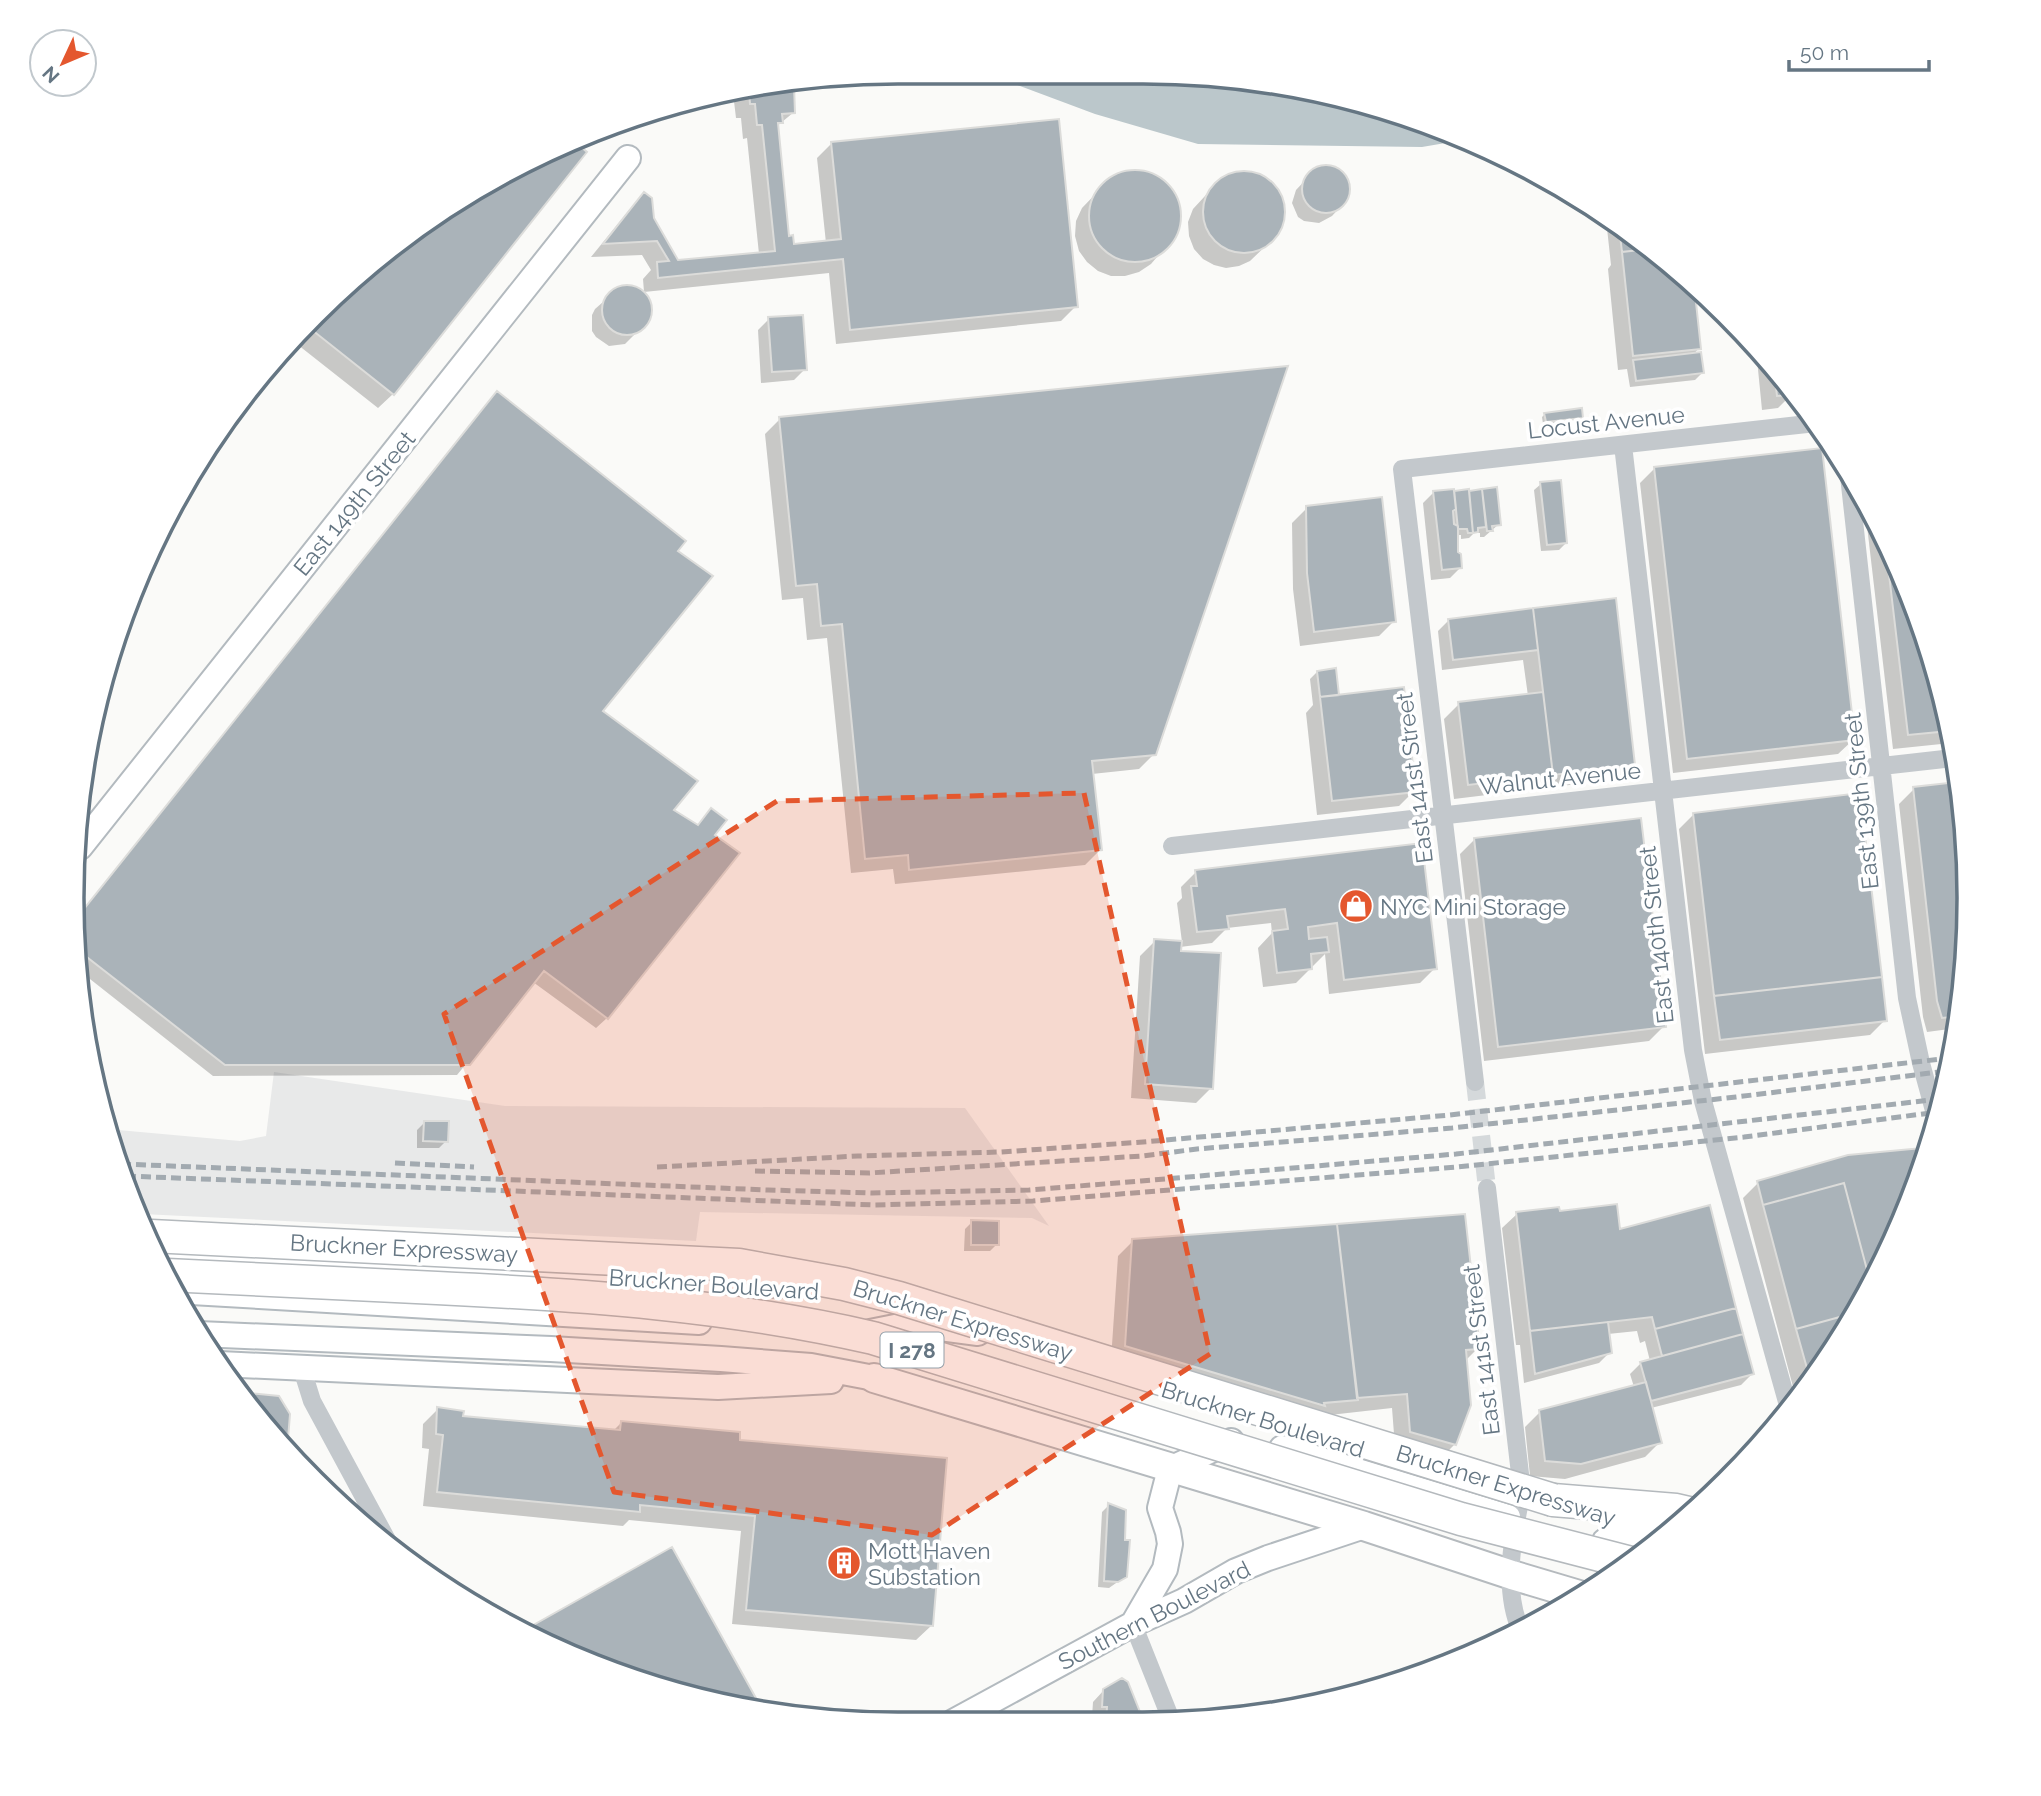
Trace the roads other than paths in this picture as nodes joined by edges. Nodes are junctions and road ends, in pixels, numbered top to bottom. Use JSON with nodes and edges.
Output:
{"nodes":[{"id":1,"x":628,"y":158,"type":"dead end"},
{"id":2,"x":1805,"y":424,"type":"edge"},
{"id":3,"x":1623,"y":445,"type":"junction"},
{"id":4,"x":1402,"y":469,"type":"joint"},
{"id":5,"x":1851,"y":497,"type":"edge"},
{"id":6,"x":1944,"y":759,"type":"edge"},
{"id":7,"x":1882,"y":766,"type":"junction"},
{"id":8,"x":1664,"y":792,"type":"junction"},
{"id":9,"x":1443,"y":816,"type":"junction"},
{"id":10,"x":87,"y":839,"type":"edge"},
{"id":11,"x":1172,"y":846,"type":"dead end"},
{"id":12,"x":1475,"y":1082,"type":"tunnel mouth"},
{"id":13,"x":1931,"y":1100,"type":"edge"},
{"id":14,"x":1487,"y":1188,"type":"tunnel mouth"},
{"id":15,"x":158,"y":1236,"type":"edge"},
{"id":16,"x":169,"y":1259,"type":"edge"},
{"id":17,"x":382,"y":1268,"type":"junction"},
{"id":18,"x":177,"y":1276,"type":"edge"},
{"id":19,"x":186,"y":1292,"type":"edge"},
{"id":20,"x":517,"y":1311,"type":"junction"},
{"id":21,"x":870,"y":1332,"type":"junction"},
{"id":22,"x":983,"y":1333,"type":"junction"},
{"id":23,"x":211,"y":1335,"type":"edge"},
{"id":24,"x":231,"y":1365,"type":"edge"},
{"id":25,"x":302,"y":1369,"type":"junction"},
{"id":26,"x":874,"y":1378,"type":"junction"},
{"id":27,"x":1786,"y":1398,"type":"edge"},
{"id":28,"x":1243,"y":1436,"type":"junction"},
{"id":29,"x":1170,"y":1469,"type":"junction"},
{"id":30,"x":1522,"y":1491,"type":"junction"},
{"id":31,"x":1553,"y":1500,"type":"junction"},
{"id":32,"x":1689,"y":1501,"type":"edge"},
{"id":33,"x":1679,"y":1511,"type":"edge"},
{"id":34,"x":1516,"y":1520,"type":"junction"},
{"id":35,"x":379,"y":1525,"type":"edge"},
{"id":36,"x":1364,"y":1526,"type":"junction"},
{"id":37,"x":1655,"y":1531,"type":"edge"},
{"id":38,"x":1633,"y":1548,"type":"edge"},
{"id":39,"x":1617,"y":1559,"type":"edge"},
{"id":40,"x":1512,"y":1575,"type":"junction"},
{"id":41,"x":1568,"y":1592,"type":"edge"},
{"id":42,"x":1517,"y":1620,"type":"edge"},
{"id":43,"x":1133,"y":1624,"type":"junction"},
{"id":44,"x":1167,"y":1711,"type":"edge"},
{"id":45,"x":973,"y":1712,"type":"edge"}],
"edges":[{"from":1,"to":10,"type":"main road","name":"East 149th Street"},
{"from":2,"to":3,"type":"street","name":"Locust Avenue"},
{"from":3,"to":4,"type":"street","name":"Locust Avenue"},
{"from":3,"to":8,"type":"street","name":"East 140th Street"},
{"from":4,"to":9,"type":"street","name":"East 141st Street"},
{"from":5,"to":7,"type":"street","name":"East 139th Street"},
{"from":6,"to":7,"type":"street","name":"Walnut Avenue"},
{"from":7,"to":8,"type":"street","name":"Walnut Avenue"},
{"from":7,"to":13,"type":"street","name":"East 139th Street"},
{"from":8,"to":9,"type":"street","name":"Walnut Avenue"},
{"from":8,"to":27,"type":"street","name":"East 140th Street"},
{"from":9,"to":11,"type":"street","name":"Walnut Avenue"},
{"from":9,"to":12,"type":"street","name":"East 141st Street"},
{"from":14,"to":30,"type":"street","name":"East 141st Street"},
{"from":15,"to":31,"type":"highway","name":"Bruckner Expressway","number":"I 278","bridge":true},
{"from":16,"to":17,"type":"main road","name":"Bruckner Boulevard"},
{"from":17,"to":20,"type":"main road"},
{"from":17,"to":22,"type":"main road","name":"Bruckner Boulevard"},
{"from":18,"to":39,"type":"highway","name":"Bruckner Expressway","number":"I 278","bridge":true},
{"from":19,"to":20,"type":"main road","name":"Bruckner Boulevard"},
{"from":20,"to":21,"type":"main road","name":"Bruckner Boulevard"},
{"from":21,"to":22,"type":"main road"},
{"from":21,"to":28,"type":"main road","name":"Bruckner Boulevard"},
{"from":22,"to":30,"type":"main road","name":"Bruckner Boulevard"},
{"from":23,"to":26,"type":"main road"},
{"from":24,"to":25,"type":"main road"},
{"from":25,"to":26,"type":"main road"},
{"from":25,"to":35,"type":"street"},
{"from":26,"to":29,"type":"main road"},
{"from":28,"to":29,"type":"main road"},
{"from":28,"to":34,"type":"main road","name":"Bruckner Boulevard"},
{"from":29,"to":36,"type":"main road"},
{"from":29,"to":43,"type":"main road"},
{"from":30,"to":32,"type":"main road","name":"Bruckner Boulevard"},
{"from":30,"to":34,"type":"street","name":"East 141st Street"},
{"from":31,"to":33,"type":"highway"},
{"from":31,"to":37,"type":"highway","name":"Bruckner Expressway","number":"I 278"},
{"from":34,"to":38,"type":"main road","name":"Bruckner Boulevard"},
{"from":34,"to":40,"type":"street","name":"East 141st Street"},
{"from":36,"to":40,"type":"main road"},
{"from":36,"to":43,"type":"main road","name":"Southern Boulevard"},
{"from":40,"to":41,"type":"main road"},
{"from":40,"to":42,"type":"street","name":"East 141st Street"},
{"from":43,"to":44,"type":"street"},
{"from":43,"to":45,"type":"main road","name":"Southern Boulevard"}]}
